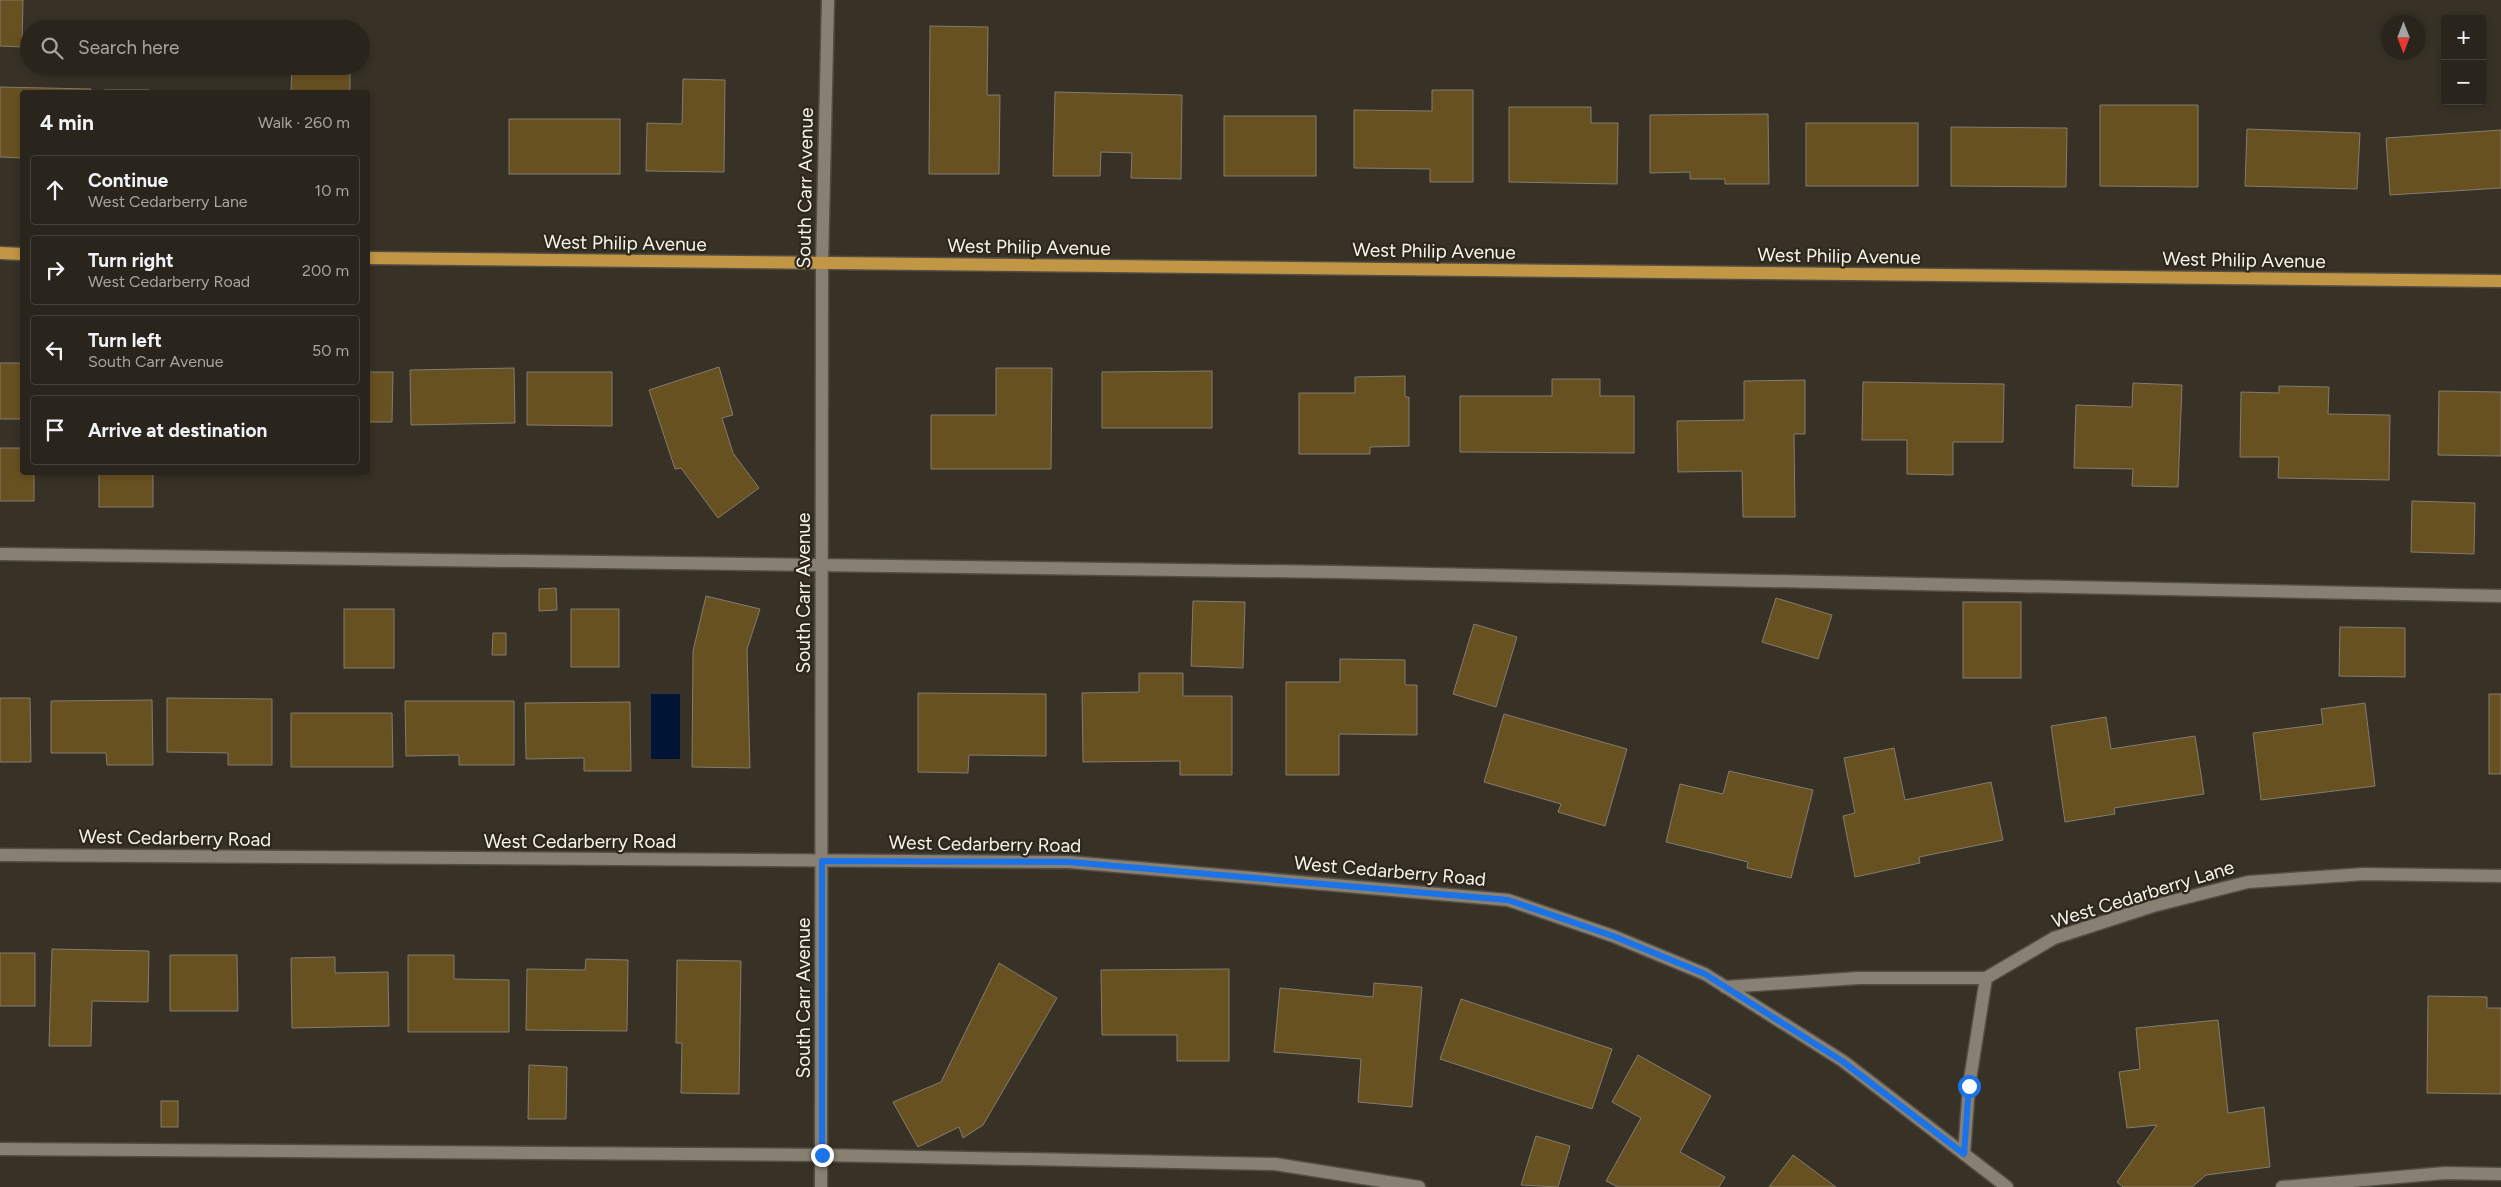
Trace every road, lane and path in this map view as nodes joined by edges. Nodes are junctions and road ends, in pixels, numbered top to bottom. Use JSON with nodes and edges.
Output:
{"nodes":[{"id":1,"x":828,"y":0,"type":"edge"},
{"id":2,"x":0,"y":253,"type":"edge"},
{"id":3,"x":20,"y":254,"type":"edge"},
{"id":4,"x":370,"y":258,"type":"edge"},
{"id":5,"x":822,"y":264,"type":"junction"},
{"id":6,"x":2501,"y":281,"type":"edge"},
{"id":7,"x":0,"y":554,"type":"edge"},
{"id":8,"x":822,"y":565,"type":"junction"},
{"id":9,"x":2501,"y":596,"type":"edge"},
{"id":10,"x":0,"y":855,"type":"edge"},
{"id":11,"x":822,"y":861,"type":"junction"},
{"id":12,"x":2501,"y":876,"type":"edge"},
{"id":13,"x":1986,"y":978,"type":"junction"},
{"id":14,"x":1725,"y":987,"type":"junction"},
{"id":15,"x":0,"y":1148,"type":"edge"},
{"id":16,"x":1964,"y":1154,"type":"junction"},
{"id":17,"x":822,"y":1155,"type":"junction"},
{"id":18,"x":2501,"y":1174,"type":"edge"},
{"id":19,"x":821,"y":1187,"type":"edge"},
{"id":20,"x":1419,"y":1187,"type":"edge"},
{"id":21,"x":2007,"y":1187,"type":"edge"},
{"id":22,"x":2282,"y":1187,"type":"edge"}],
"edges":[{"from":1,"to":5,"type":"street","name":"South Carr Avenue"},
{"from":2,"to":3,"type":"main road"},
{"from":4,"to":5,"type":"main road","name":"West Philip Avenue"},
{"from":5,"to":6,"type":"main road","name":"West Philip Avenue"},
{"from":5,"to":8,"type":"street","name":"South Carr Avenue"},
{"from":7,"to":8,"type":"street"},
{"from":8,"to":9,"type":"street"},
{"from":8,"to":11,"type":"street","name":"South Carr Avenue"},
{"from":10,"to":11,"type":"street","name":"West Cedarberry Road"},
{"from":11,"to":14,"type":"street","name":"West Cedarberry Road"},
{"from":11,"to":17,"type":"street","name":"South Carr Avenue"},
{"from":12,"to":13,"type":"street","name":"West Cedarberry Lane"},
{"from":13,"to":14,"type":"street"},
{"from":13,"to":16,"type":"street"},
{"from":14,"to":16,"type":"street","name":"West Cedarberry Road"},
{"from":15,"to":17,"type":"street"},
{"from":16,"to":21,"type":"street","name":"West Cedarberry Road"},
{"from":17,"to":19,"type":"street","name":"South Carr Avenue"},
{"from":17,"to":20,"type":"street"},
{"from":18,"to":22,"type":"street"}]}
